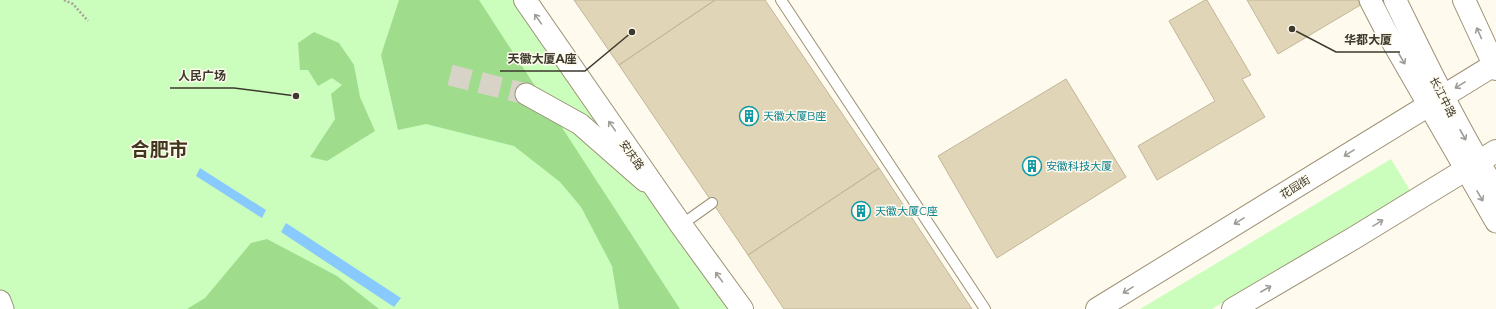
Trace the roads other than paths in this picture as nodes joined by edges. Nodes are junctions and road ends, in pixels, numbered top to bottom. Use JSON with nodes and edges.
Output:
{"nodes":[{"id":1,"x":525,"y":0,"type":"edge"},
{"id":2,"x":781,"y":0,"type":"edge"},
{"id":3,"x":1370,"y":0,"type":"edge"},
{"id":4,"x":1395,"y":0,"type":"edge"},
{"id":5,"x":1464,"y":0,"type":"edge"},
{"id":6,"x":1495,"y":67,"type":"edge"},
{"id":7,"x":526,"y":94,"type":"tunnel mouth"},
{"id":8,"x":1435,"y":100,"type":"junction"},
{"id":9,"x":1480,"y":161,"type":"edge"},
{"id":10,"x":1496,"y":191,"type":"edge"},
{"id":11,"x":658,"y":192,"type":"junction"},
{"id":12,"x":712,"y":203,"type":"dead end"},
{"id":13,"x":1496,"y":222,"type":"edge"},
{"id":14,"x":680,"y":225,"type":"junction"},
{"id":15,"x":0,"y":301,"type":"edge"},
{"id":16,"x":3,"y":309,"type":"edge"},
{"id":17,"x":742,"y":309,"type":"edge"},
{"id":18,"x":985,"y":309,"type":"edge"},
{"id":19,"x":1097,"y":309,"type":"edge"},
{"id":20,"x":1233,"y":309,"type":"edge"}],
"edges":[{"from":11,"to":1,"type":"main road","name":"安庆路","one_way":true},
{"from":2,"to":18,"type":"lane"},
{"from":3,"to":8,"type":"street","one_way":true},
{"from":4,"to":8,"type":"main road","name":"长江中路"},
{"from":6,"to":5,"type":"main road","one_way":true},
{"from":6,"to":8,"type":"main road","name":"花园街","one_way":true},
{"from":7,"to":11,"type":"street"},
{"from":8,"to":9,"type":"main road","name":"长江中路","one_way":true},
{"from":8,"to":19,"type":"main road","name":"花园街","one_way":true},
{"from":9,"to":10,"type":"main road","name":"长江中路"},
{"from":9,"to":13,"type":"street","one_way":true},
{"from":20,"to":9,"type":"main road","one_way":true},
{"from":11,"to":14,"type":"main road","name":"安庆路"},
{"from":12,"to":14,"type":"lane"},
{"from":17,"to":14,"type":"main road","name":"安庆路","one_way":true},
{"from":15,"to":16,"type":"street"}]}
